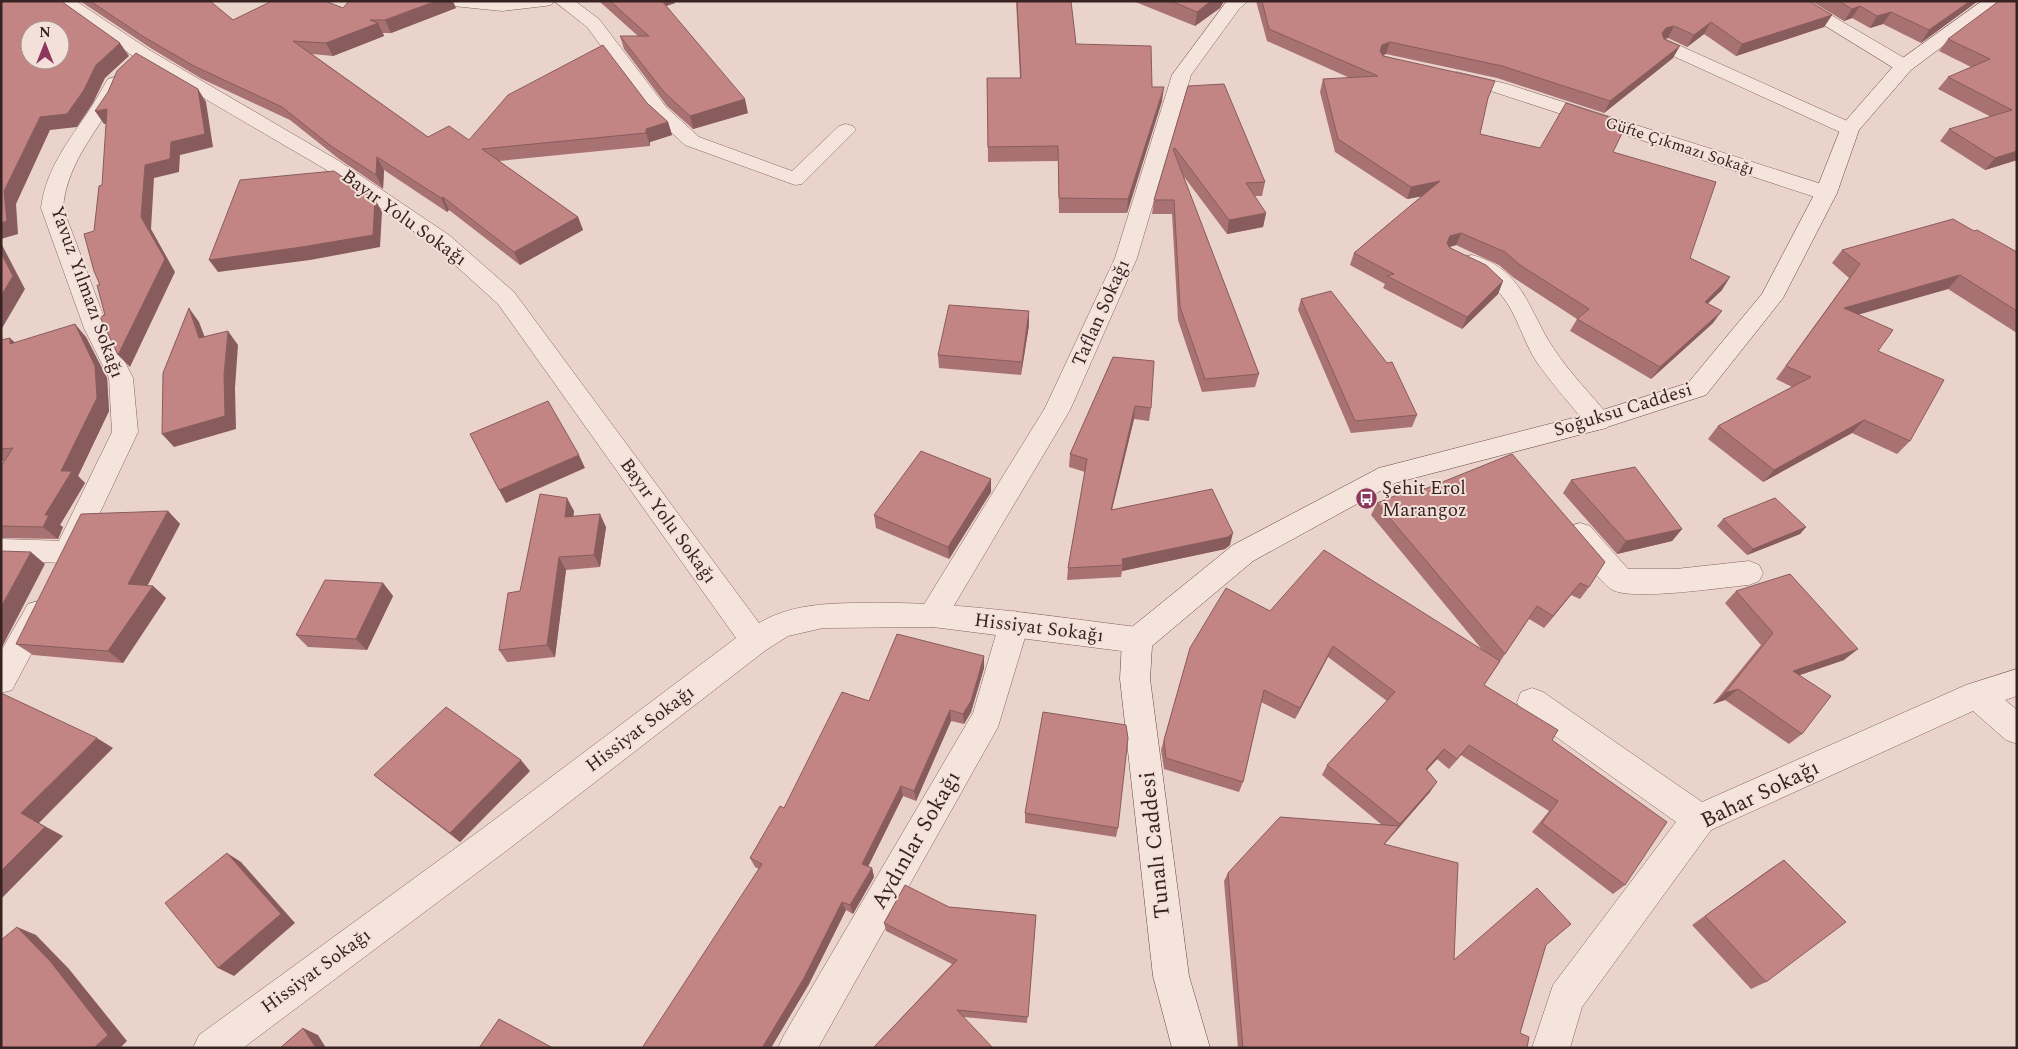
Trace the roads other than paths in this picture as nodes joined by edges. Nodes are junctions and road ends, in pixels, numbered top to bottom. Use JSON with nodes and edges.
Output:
{"nodes":[{"id":1,"x":64,"y":1,"type":"edge"},
{"id":2,"x":453,"y":1,"type":"edge"},
{"id":3,"x":545,"y":1,"type":"edge"},
{"id":4,"x":563,"y":1,"type":"edge"},
{"id":5,"x":1240,"y":1,"type":"edge"},
{"id":6,"x":1794,"y":1,"type":"edge"},
{"id":7,"x":1994,"y":1,"type":"edge"},
{"id":8,"x":1667,"y":46,"type":"edge"},
{"id":9,"x":144,"y":55,"type":"junction"},
{"id":10,"x":1904,"y":66,"type":"junction"},
{"id":11,"x":1434,"y":73,"type":"edge"},
{"id":12,"x":1849,"y":129,"type":"junction"},
{"id":13,"x":846,"y":130,"type":"dead end"},
{"id":14,"x":1826,"y":194,"type":"junction"},
{"id":15,"x":1455,"y":254,"type":"edge"},
{"id":16,"x":1598,"y":421,"type":"junction"},
{"id":17,"x":1502,"y":444,"type":"junction"},
{"id":18,"x":1521,"y":466,"type":"edge"},
{"id":19,"x":1565,"y":516,"type":"edge"},
{"id":20,"x":1,"y":550,"type":"edge"},
{"id":21,"x":67,"y":552,"type":"junction"},
{"id":22,"x":1749,"y":573,"type":"dead end"},
{"id":23,"x":933,"y":615,"type":"junction"},
{"id":24,"x":1014,"y":624,"type":"junction"},
{"id":25,"x":1137,"y":640,"type":"junction"},
{"id":26,"x":755,"y":642,"type":"junction"},
{"id":27,"x":1,"y":680,"type":"edge"},
{"id":28,"x":2017,"y":682,"type":"edge"},
{"id":29,"x":1977,"y":695,"type":"junction"},
{"id":30,"x":1532,"y":702,"type":"dead end"},
{"id":31,"x":2017,"y":730,"type":"edge"},
{"id":32,"x":1699,"y":819,"type":"junction"},
{"id":33,"x":212,"y":1048,"type":"edge"},
{"id":34,"x":797,"y":1048,"type":"edge"},
{"id":35,"x":1191,"y":1048,"type":"edge"},
{"id":36,"x":1551,"y":1048,"type":"edge"}],
"edges":[{"from":1,"to":9,"type":"street","name":"Bayır Yolu Sokağı"},
{"from":2,"to":3,"type":"street"},
{"from":4,"to":13,"type":"street"},
{"from":5,"to":23,"type":"street","name":"Taflan Sokağı"},
{"from":6,"to":10,"type":"street"},
{"from":7,"to":10,"type":"street","name":"Soğuksu Caddesi"},
{"from":8,"to":12,"type":"street"},
{"from":9,"to":21,"type":"street","name":"Yavuz Yılmazı Sokağı"},
{"from":9,"to":26,"type":"street","name":"Bayır Yolu Sokağı"},
{"from":10,"to":12,"type":"street","name":"Soğuksu Caddesi"},
{"from":11,"to":14,"type":"street","name":"Güfte Çıkmazı Sokağı"},
{"from":12,"to":14,"type":"street","name":"Soğuksu Caddesi"},
{"from":14,"to":16,"type":"street","name":"Soğuksu Caddesi"},
{"from":15,"to":16,"type":"street"},
{"from":16,"to":17,"type":"street","name":"Soğuksu Caddesi"},
{"from":17,"to":18,"type":"street"},
{"from":17,"to":25,"type":"street","name":"Soğuksu Caddesi"},
{"from":19,"to":22,"type":"street"},
{"from":20,"to":21,"type":"street"},
{"from":21,"to":27,"type":"street","name":"Yavuz Yılmazı Sokağı"},
{"from":23,"to":24,"type":"street","name":"Hissiyat Sokağı"},
{"from":23,"to":26,"type":"street","name":"Hissiyat Sokağı"},
{"from":24,"to":25,"type":"street","name":"Hissiyat Sokağı"},
{"from":24,"to":34,"type":"street","name":"Aydınlar Sokağı"},
{"from":25,"to":35,"type":"street","name":"Tunalı Caddesi"},
{"from":26,"to":33,"type":"street","name":"Hissiyat Sokağı"},
{"from":28,"to":29,"type":"street","name":"Bahar Sokağı"},
{"from":29,"to":31,"type":"street"},
{"from":29,"to":32,"type":"street","name":"Bahar Sokağı"},
{"from":30,"to":32,"type":"street"},
{"from":32,"to":36,"type":"street","name":"Bahar Sokağı"}]}
